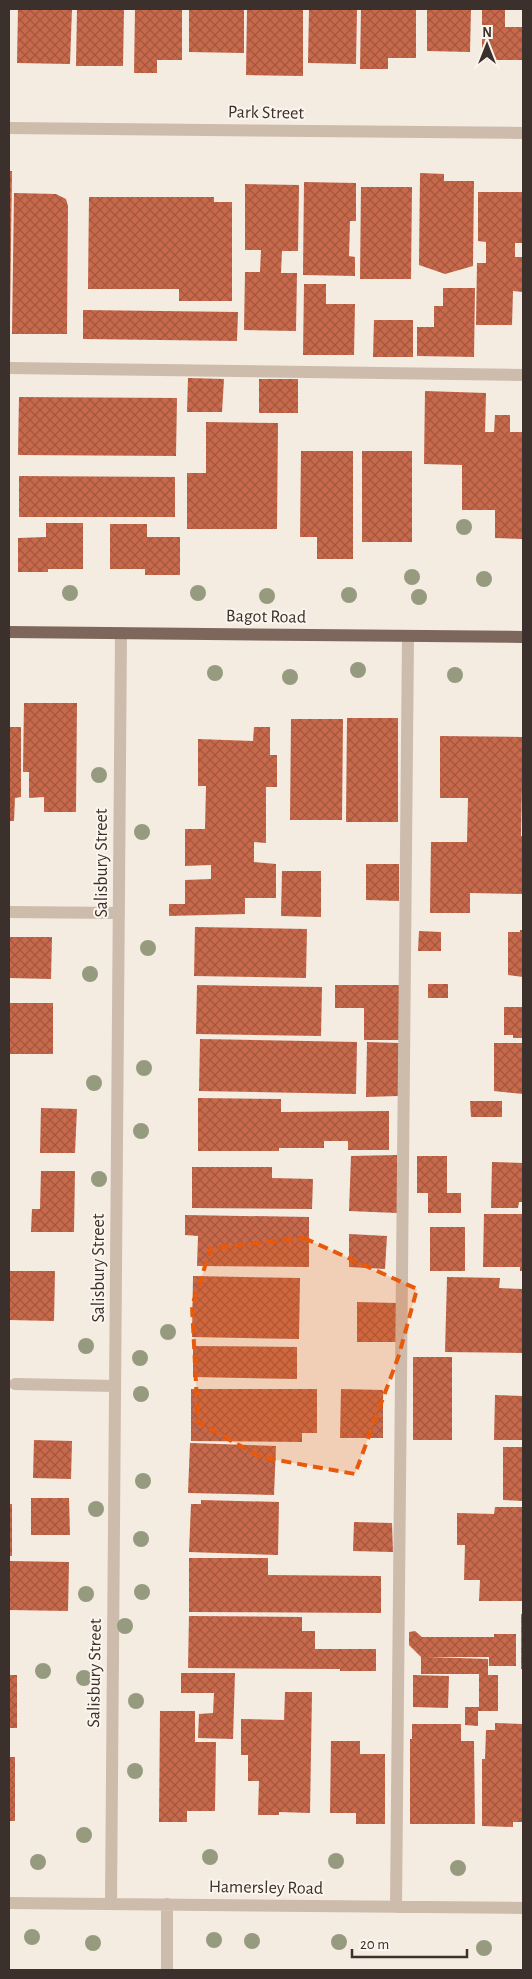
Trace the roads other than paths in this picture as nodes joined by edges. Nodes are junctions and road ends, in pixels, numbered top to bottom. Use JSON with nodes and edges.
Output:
{"nodes":[{"id":1,"x":9,"y":128,"type":"edge"},
{"id":2,"x":523,"y":133,"type":"edge"},
{"id":3,"x":9,"y":368,"type":"edge"},
{"id":4,"x":523,"y":376,"type":"edge"},
{"id":5,"x":9,"y":632,"type":"edge"},
{"id":6,"x":121,"y":633,"type":"junction"},
{"id":7,"x":408,"y":636,"type":"junction"},
{"id":8,"x":523,"y":637,"type":"edge"},
{"id":9,"x":9,"y":912,"type":"edge"},
{"id":10,"x":119,"y":913,"type":"junction"},
{"id":11,"x":15,"y":1384,"type":"dead end"},
{"id":12,"x":115,"y":1386,"type":"junction"},
{"id":13,"x":9,"y":1903,"type":"edge"},
{"id":14,"x":111,"y":1904,"type":"junction"},
{"id":15,"x":167,"y":1904,"type":"junction"},
{"id":16,"x":396,"y":1907,"type":"junction"},
{"id":17,"x":523,"y":1908,"type":"edge"},
{"id":18,"x":167,"y":1970,"type":"edge"}],
"edges":[{"from":1,"to":2,"type":"street","name":"Park Street"},
{"from":3,"to":4,"type":"street"},
{"from":5,"to":6,"type":"main road","name":"Bagot Road"},
{"from":6,"to":7,"type":"main road","name":"Bagot Road"},
{"from":6,"to":10,"type":"street","name":"Salisbury Street"},
{"from":7,"to":8,"type":"main road","name":"Bagot Road"},
{"from":7,"to":16,"type":"street"},
{"from":9,"to":10,"type":"street"},
{"from":10,"to":12,"type":"street","name":"Salisbury Street"},
{"from":11,"to":12,"type":"street"},
{"from":12,"to":14,"type":"street","name":"Salisbury Street"},
{"from":13,"to":14,"type":"street","name":"Hamersley Road"},
{"from":14,"to":15,"type":"street","name":"Hamersley Road"},
{"from":15,"to":16,"type":"street","name":"Hamersley Road"},
{"from":15,"to":18,"type":"street"},
{"from":16,"to":17,"type":"street","name":"Hamersley Road"}]}
